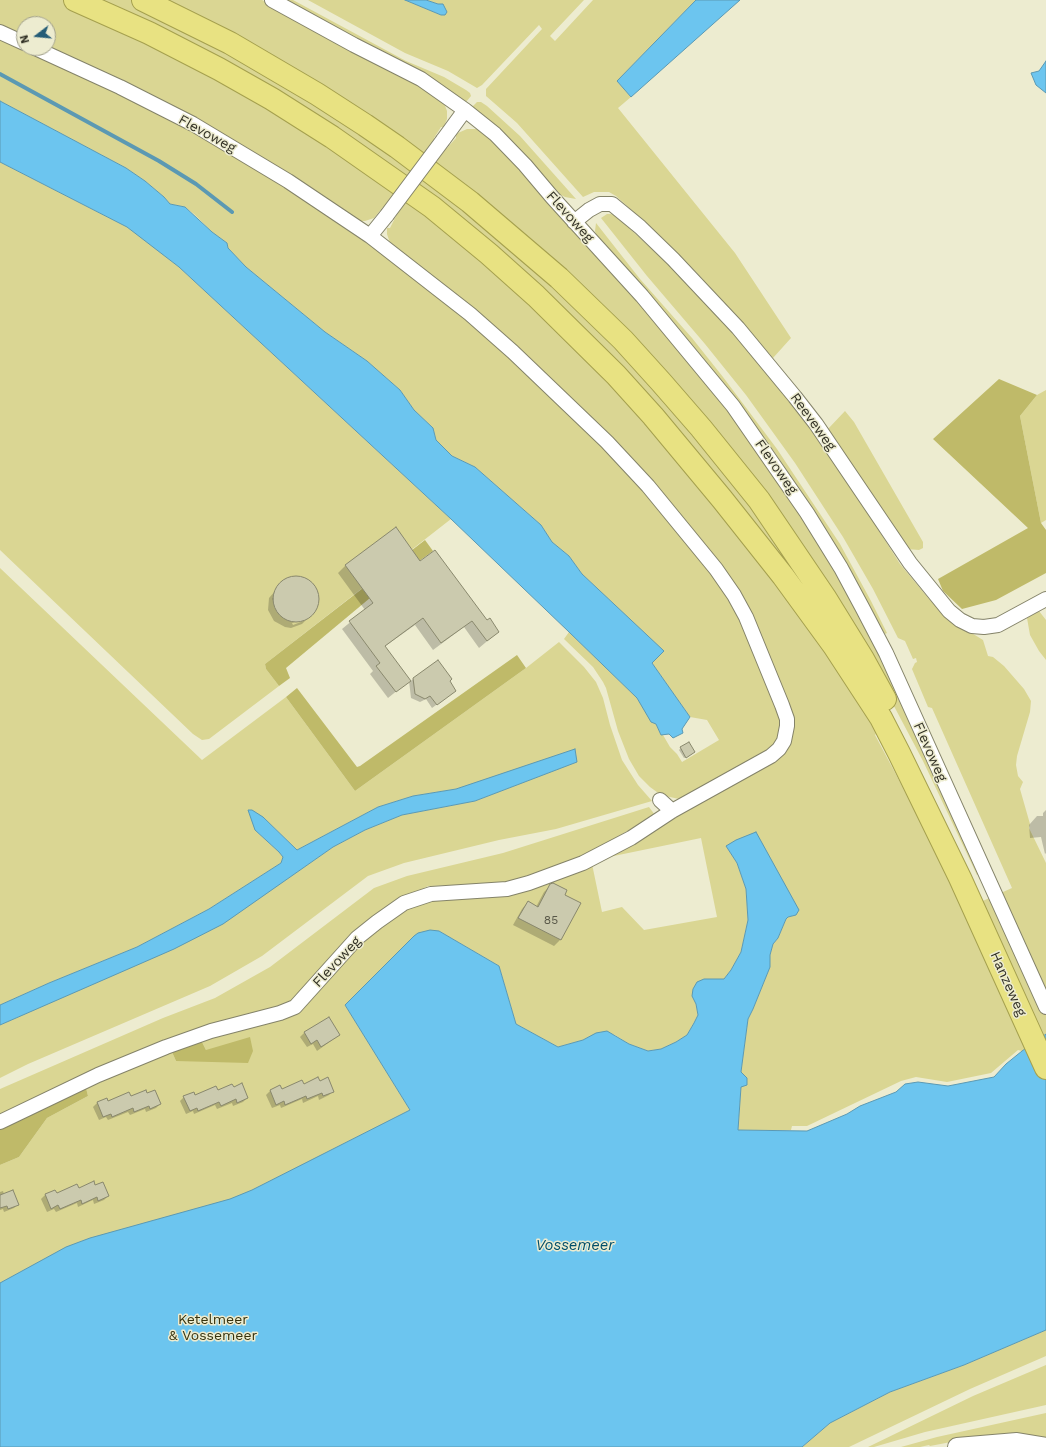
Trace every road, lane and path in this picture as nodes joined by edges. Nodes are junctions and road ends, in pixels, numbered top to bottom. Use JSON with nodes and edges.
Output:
{"nodes":[{"id":1,"x":75,"y":0,"type":"edge"},
{"id":2,"x":143,"y":0,"type":"edge"},
{"id":3,"x":272,"y":0,"type":"edge"},
{"id":4,"x":0,"y":32,"type":"edge"},
{"id":5,"x":16,"y":39,"type":"edge"},
{"id":6,"x":52,"y":56,"type":"edge"},
{"id":7,"x":465,"y":110,"type":"junction"},
{"id":8,"x":574,"y":222,"type":"junction"},
{"id":9,"x":370,"y":236,"type":"junction"},
{"id":10,"x":1046,"y":599,"type":"edge"},
{"id":11,"x":660,"y":800,"type":"dead end"},
{"id":12,"x":672,"y":811,"type":"junction"},
{"id":13,"x":980,"y":894,"type":"junction"},
{"id":14,"x":1046,"y":1007,"type":"edge"},
{"id":15,"x":1046,"y":1040,"type":"edge"},
{"id":16,"x":1046,"y":1068,"type":"edge"},
{"id":17,"x":0,"y":1122,"type":"edge"},
{"id":18,"x":957,"y":1447,"type":"edge"},
{"id":19,"x":1046,"y":1447,"type":"edge"}],
"edges":[{"from":1,"to":13,"type":"highway","name":"Flevoweg"},
{"from":2,"to":13,"type":"highway","name":"Flevoweg"},
{"from":3,"to":7,"type":"street","name":"Flevoweg"},
{"from":4,"to":5,"type":"street"},
{"from":6,"to":9,"type":"street","name":"Flevoweg"},
{"from":7,"to":8,"type":"street","name":"Flevoweg"},
{"from":7,"to":9,"type":"street","bridge":true},
{"from":8,"to":10,"type":"street","name":"Reeveweg"},
{"from":8,"to":13,"type":"street","name":"Flevoweg"},
{"from":9,"to":12,"type":"street","name":"Flevoweg"},
{"from":11,"to":12,"type":"street"},
{"from":12,"to":17,"type":"street","name":"Flevoweg"},
{"from":13,"to":14,"type":"street","name":"Hanzeweg"},
{"from":13,"to":15,"type":"highway","name":"Hanzeweg"},
{"from":13,"to":16,"type":"highway","name":"Hanzeweg"},
{"from":18,"to":19,"type":"street"}]}
